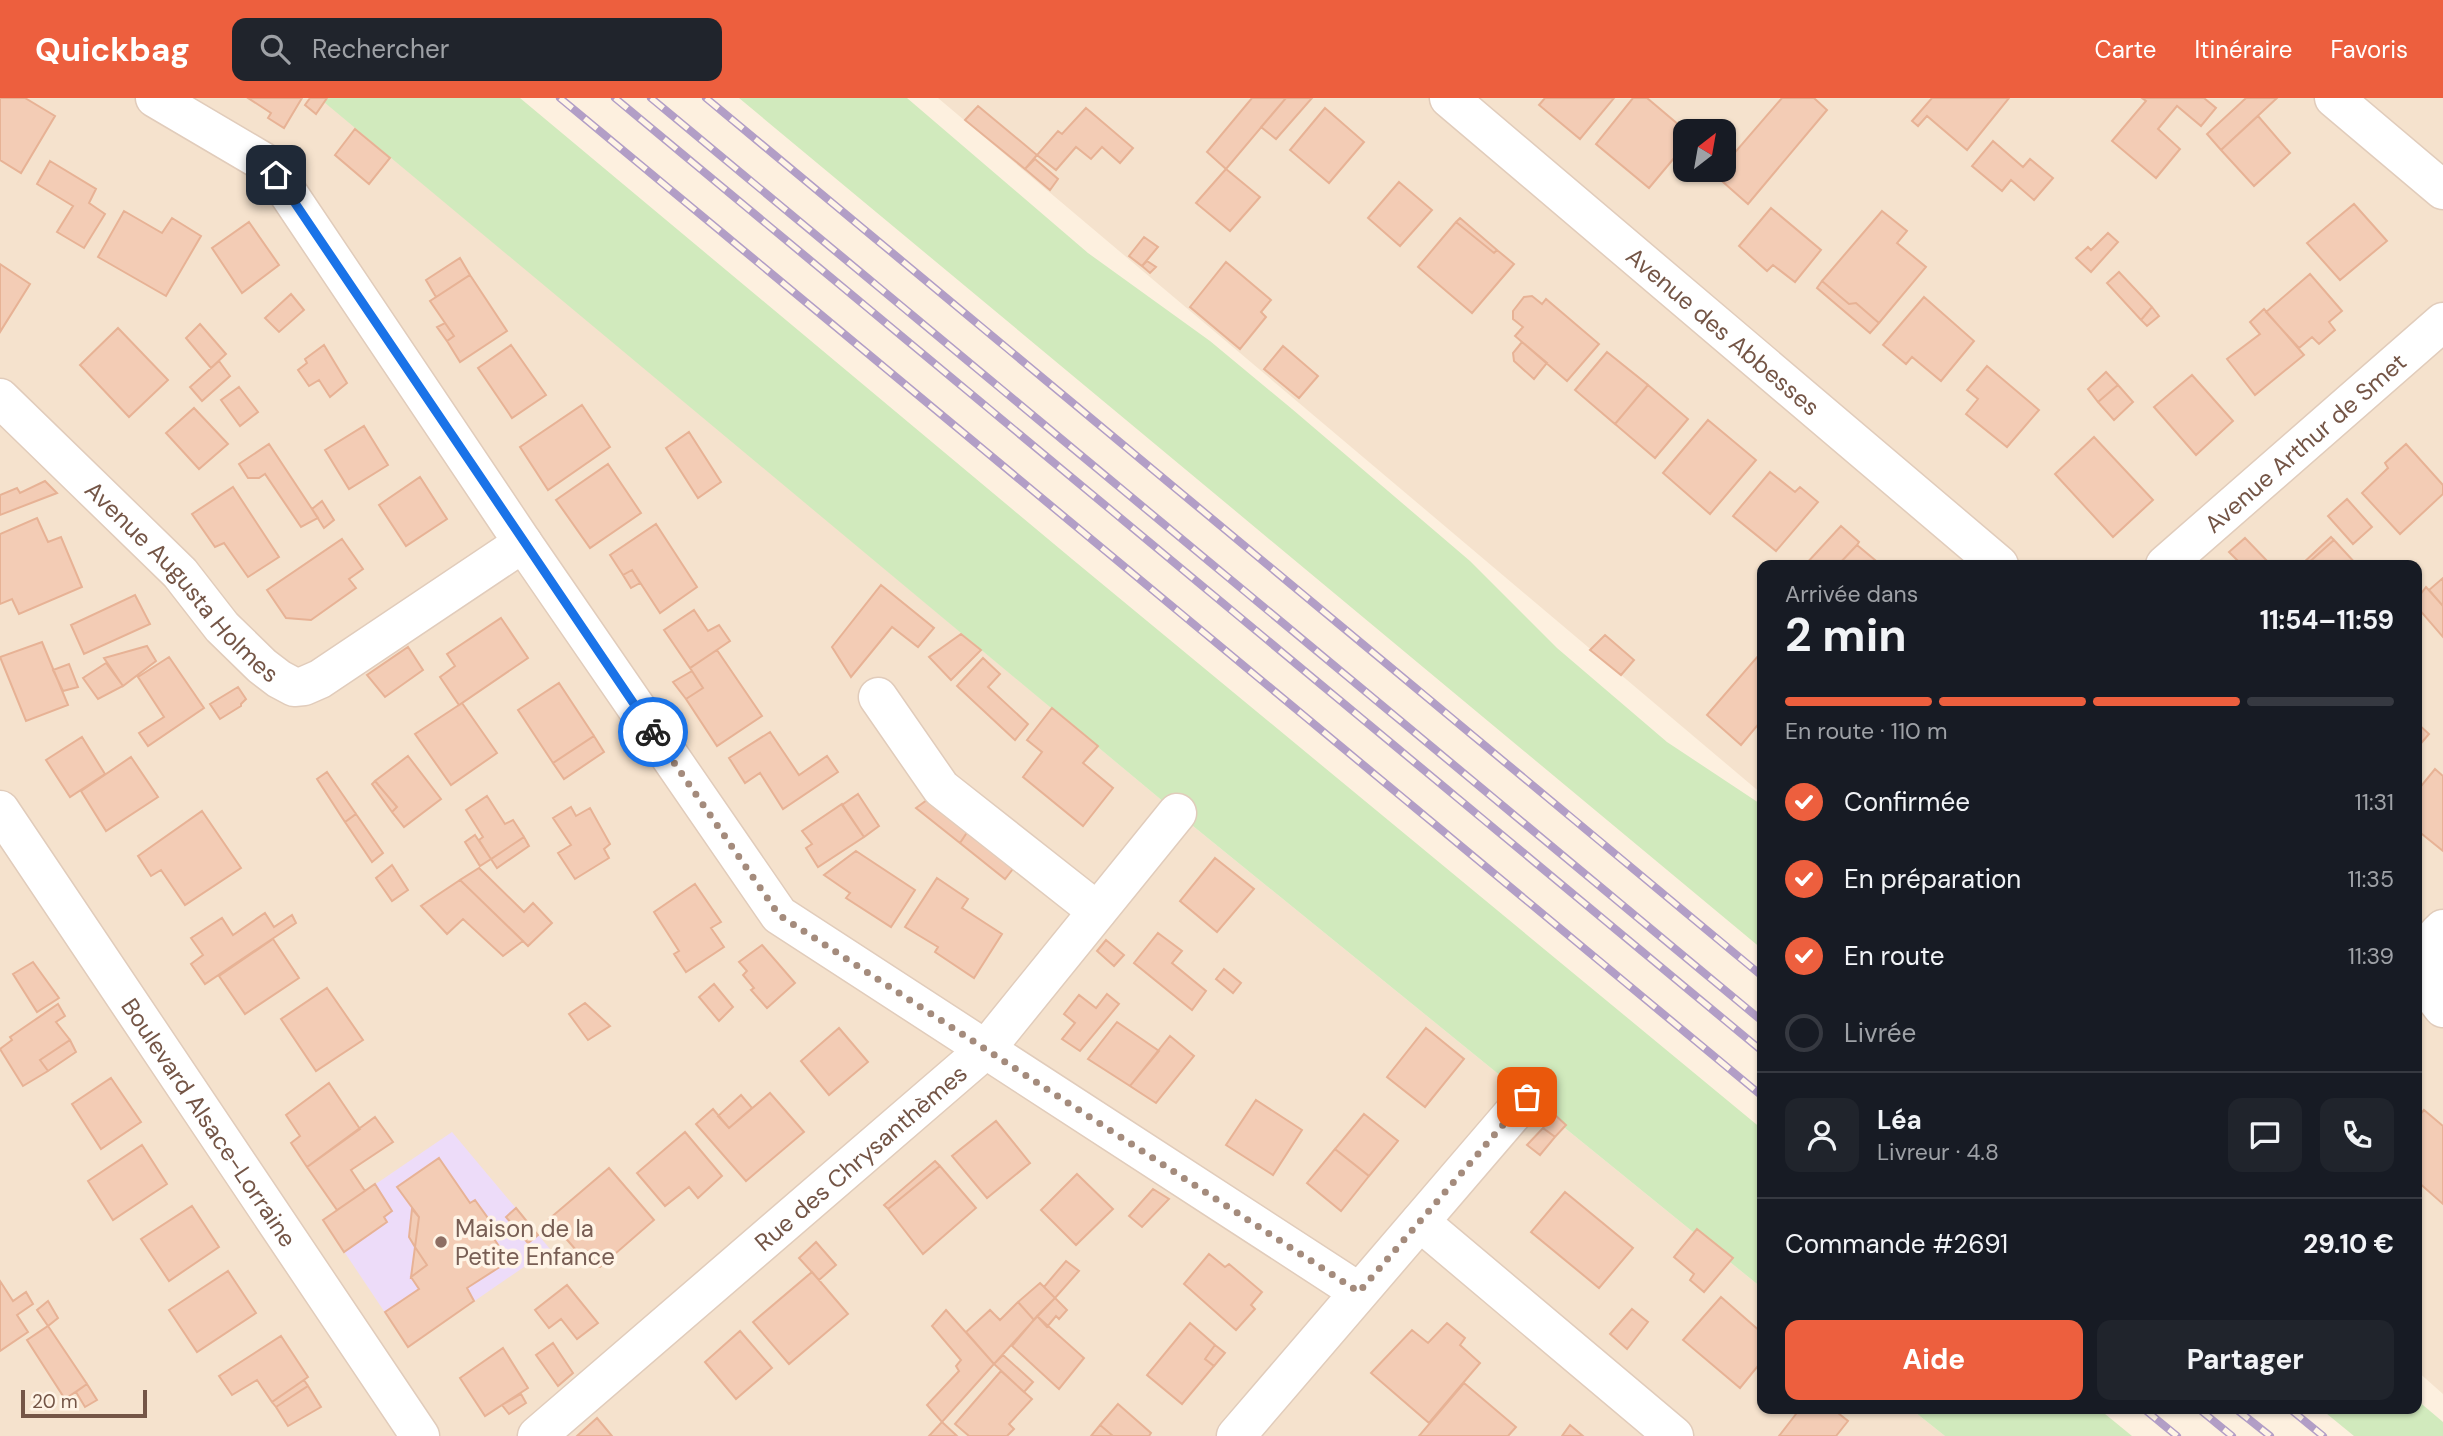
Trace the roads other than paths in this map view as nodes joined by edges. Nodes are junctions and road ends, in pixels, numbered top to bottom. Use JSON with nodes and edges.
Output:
{"nodes":[{"id":1,"x":155,"y":98,"type":"edge"},
{"id":2,"x":1449,"y":98,"type":"edge"},
{"id":3,"x":2334,"y":98,"type":"edge"},
{"id":4,"x":2443,"y":190,"type":"edge"},
{"id":5,"x":2443,"y":322,"type":"edge"},
{"id":6,"x":0,"y":398,"type":"edge"},
{"id":7,"x":523,"y":543,"type":"junction"},
{"id":8,"x":1993,"y":560,"type":"edge"},
{"id":9,"x":2171,"y":560,"type":"edge"},
{"id":10,"x":878,"y":697,"type":"dead end"},
{"id":11,"x":0,"y":810,"type":"edge"},
{"id":12,"x":1177,"y":813,"type":"dead end"},
{"id":13,"x":1097,"y":911,"type":"junction"},
{"id":14,"x":2433,"y":926,"type":"edge"},
{"id":15,"x":2443,"y":1008,"type":"edge"},
{"id":16,"x":985,"y":1050,"type":"junction"},
{"id":17,"x":1527,"y":1097,"type":"dead end"},
{"id":18,"x":1420,"y":1222,"type":"junction"},
{"id":19,"x":1359,"y":1292,"type":"junction"},
{"id":20,"x":420,"y":1436,"type":"edge"},
{"id":21,"x":537,"y":1436,"type":"edge"},
{"id":22,"x":1236,"y":1436,"type":"edge"},
{"id":23,"x":1674,"y":1436,"type":"edge"}],
"edges":[{"from":1,"to":7,"type":"street"},
{"from":2,"to":8,"type":"street","name":"Avenue des Abbesses"},
{"from":3,"to":4,"type":"street"},
{"from":5,"to":9,"type":"street","name":"Avenue Arthur de Smet"},
{"from":6,"to":7,"type":"street","name":"Avenue Augusta Holmes"},
{"from":7,"to":16,"type":"street"},
{"from":10,"to":13,"type":"street"},
{"from":11,"to":20,"type":"street","name":"Boulevard Alsace-Lorraine"},
{"from":12,"to":13,"type":"street","name":"Rue des Chrysanthèmes"},
{"from":13,"to":16,"type":"street","name":"Rue des Chrysanthèmes"},
{"from":14,"to":15,"type":"street"},
{"from":16,"to":19,"type":"street"},
{"from":16,"to":21,"type":"street","name":"Rue des Chrysanthèmes"},
{"from":17,"to":18,"type":"street"},
{"from":18,"to":19,"type":"street"},
{"from":18,"to":23,"type":"street"},
{"from":19,"to":22,"type":"street"}]}
